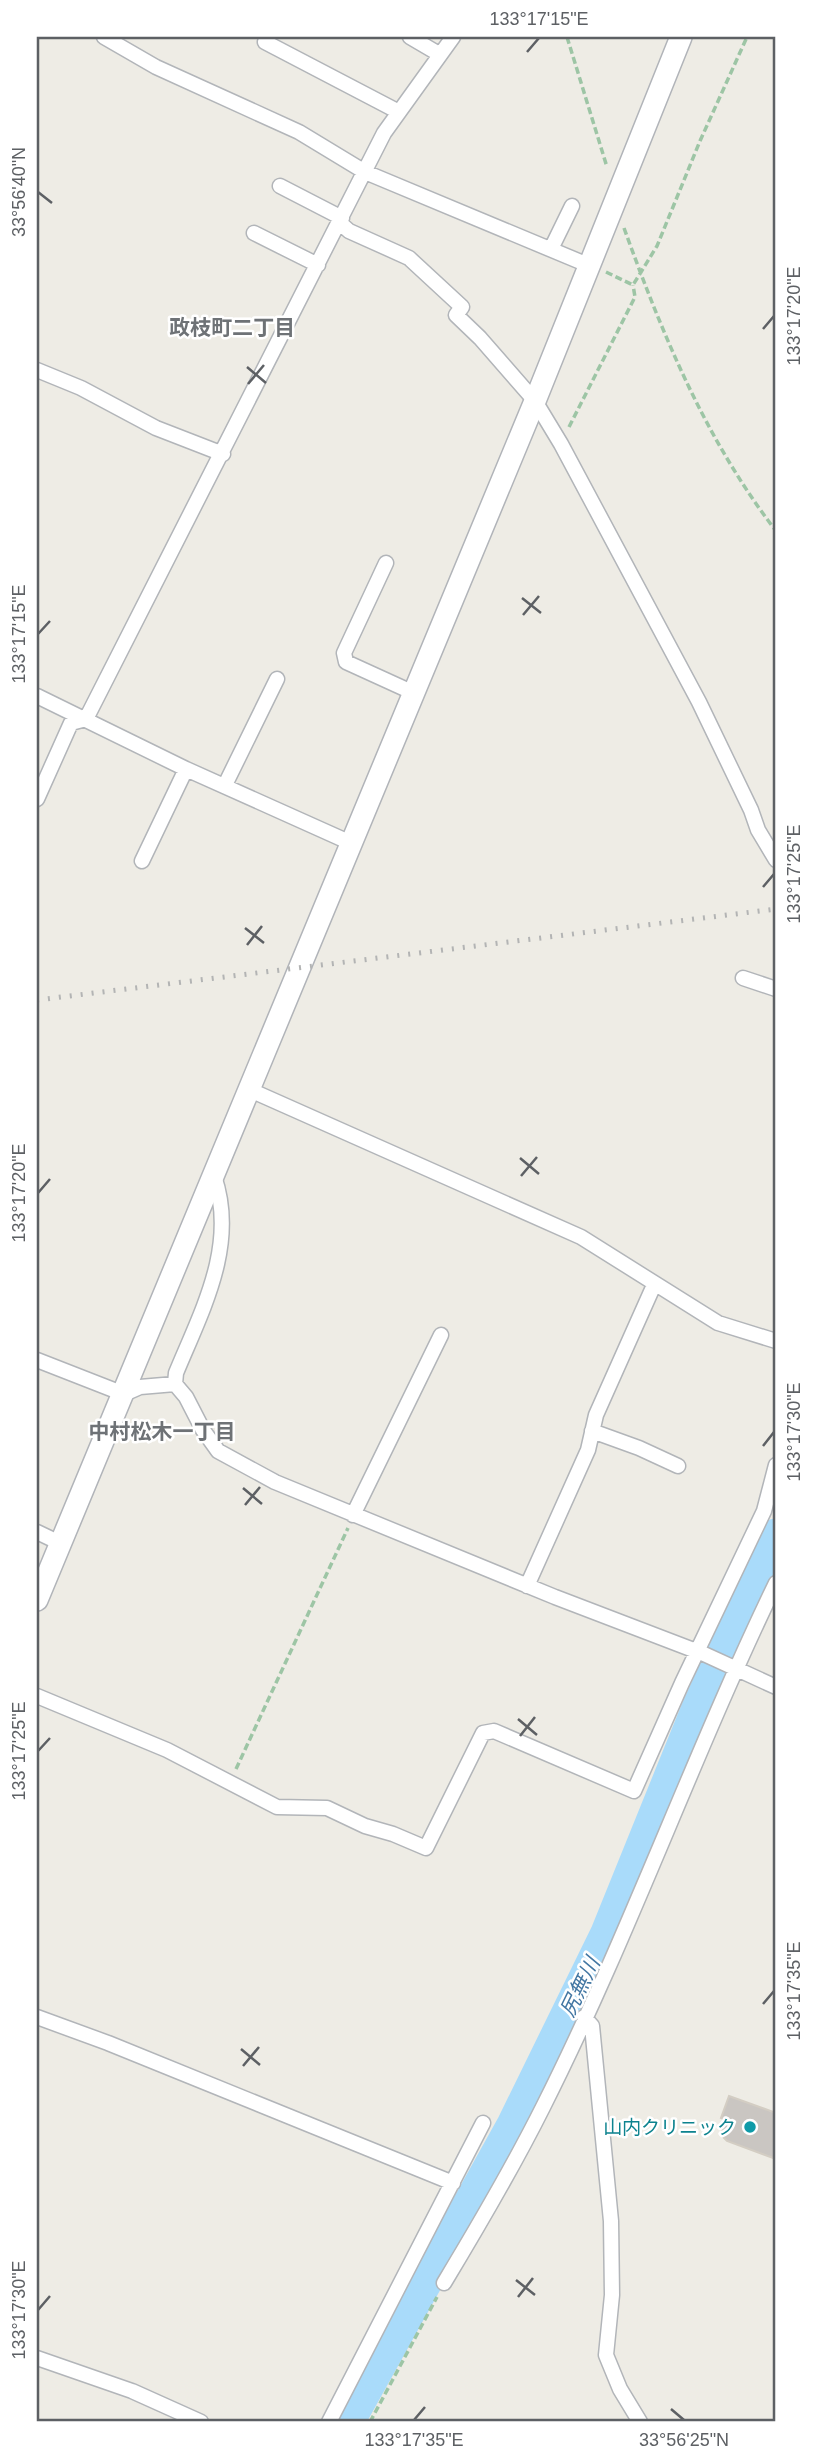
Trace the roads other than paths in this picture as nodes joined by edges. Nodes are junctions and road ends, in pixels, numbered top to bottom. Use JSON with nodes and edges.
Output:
{"nodes":[{"id":1,"x":104,"y":37,"type":"edge"},
{"id":2,"x":267,"y":37,"type":"edge"},
{"id":3,"x":410,"y":37,"type":"edge"},
{"id":4,"x":453,"y":37,"type":"edge"},
{"id":5,"x":681,"y":37,"type":"edge"},
{"id":6,"x":439,"y":54,"type":"junction"},
{"id":7,"x":399,"y":112,"type":"junction"},
{"id":8,"x":365,"y":172,"type":"junction"},
{"id":9,"x":280,"y":186,"type":"dead end"},
{"id":10,"x":572,"y":206,"type":"dead end"},
{"id":11,"x":340,"y":220,"type":"junction"},
{"id":12,"x":254,"y":233,"type":"dead end"},
{"id":13,"x":551,"y":249,"type":"junction"},
{"id":14,"x":318,"y":265,"type":"junction"},
{"id":15,"x":588,"y":265,"type":"junction"},
{"id":16,"x":37,"y":370,"type":"edge"},
{"id":17,"x":535,"y":401,"type":"junction"},
{"id":18,"x":223,"y":454,"type":"junction"},
{"id":19,"x":386,"y":563,"type":"dead end"},
{"id":20,"x":277,"y":679,"type":"dead end"},
{"id":21,"x":414,"y":693,"type":"junction"},
{"id":22,"x":37,"y":696,"type":"edge"},
{"id":23,"x":86,"y":719,"type":"junction"},
{"id":24,"x":186,"y":769,"type":"junction"},
{"id":25,"x":225,"y":785,"type":"junction"},
{"id":26,"x":37,"y":799,"type":"edge"},
{"id":27,"x":351,"y":843,"type":"junction"},
{"id":28,"x":776,"y":860,"type":"edge"},
{"id":29,"x":142,"y":861,"type":"dead end"},
{"id":30,"x":743,"y":978,"type":"dead end"},
{"id":31,"x":776,"y":989,"type":"edge"},
{"id":32,"x":250,"y":1090,"type":"junction"},
{"id":33,"x":214,"y":1176,"type":"junction"},
{"id":34,"x":654,"y":1285,"type":"junction"},
{"id":35,"x":441,"y":1335,"type":"dead end"},
{"id":36,"x":776,"y":1341,"type":"edge"},
{"id":37,"x":37,"y":1362,"type":"edge"},
{"id":38,"x":175,"y":1384,"type":"junction"},
{"id":39,"x":124,"y":1394,"type":"junction"},
{"id":40,"x":592,"y":1431,"type":"junction"},
{"id":41,"x":776,"y":1465,"type":"edge"},
{"id":42,"x":678,"y":1466,"type":"dead end"},
{"id":43,"x":354,"y":1516,"type":"junction"},
{"id":44,"x":37,"y":1532,"type":"edge"},
{"id":45,"x":60,"y":1543,"type":"junction"},
{"id":46,"x":776,"y":1583,"type":"edge"},
{"id":47,"x":527,"y":1586,"type":"junction"},
{"id":48,"x":37,"y":1600,"type":"edge"},
{"id":49,"x":701,"y":1653,"type":"junction"},
{"id":50,"x":732,"y":1667,"type":"junction"},
{"id":51,"x":776,"y":1687,"type":"edge"},
{"id":52,"x":37,"y":1696,"type":"edge"},
{"id":53,"x":37,"y":2017,"type":"edge"},
{"id":54,"x":584,"y":2017,"type":"junction"},
{"id":55,"x":483,"y":2123,"type":"dead end"},
{"id":56,"x":453,"y":2183,"type":"junction"},
{"id":57,"x":444,"y":2283,"type":"road end"},
{"id":58,"x":37,"y":2358,"type":"edge"},
{"id":59,"x":201,"y":2422,"type":"edge"},
{"id":60,"x":329,"y":2422,"type":"edge"},
{"id":61,"x":640,"y":2422,"type":"edge"}],
"edges":[{"from":1,"to":8,"type":"street"},
{"from":2,"to":7,"type":"street"},
{"from":3,"to":6,"type":"street"},
{"from":4,"to":6,"type":"street"},
{"from":5,"to":15,"type":"street"},
{"from":6,"to":7,"type":"street"},
{"from":7,"to":8,"type":"street"},
{"from":8,"to":11,"type":"street"},
{"from":8,"to":13,"type":"street"},
{"from":9,"to":11,"type":"street"},
{"from":10,"to":13,"type":"street"},
{"from":11,"to":14,"type":"street"},
{"from":11,"to":17,"type":"street"},
{"from":12,"to":14,"type":"street"},
{"from":13,"to":15,"type":"street"},
{"from":14,"to":18,"type":"street"},
{"from":15,"to":17,"type":"street"},
{"from":16,"to":18,"type":"street"},
{"from":17,"to":21,"type":"street"},
{"from":17,"to":28,"type":"street"},
{"from":18,"to":23,"type":"street"},
{"from":19,"to":21,"type":"street"},
{"from":20,"to":25,"type":"street"},
{"from":21,"to":27,"type":"street"},
{"from":22,"to":23,"type":"street"},
{"from":23,"to":24,"type":"street"},
{"from":23,"to":26,"type":"street"},
{"from":24,"to":25,"type":"street"},
{"from":24,"to":29,"type":"street"},
{"from":25,"to":27,"type":"street"},
{"from":27,"to":32,"type":"street"},
{"from":30,"to":31,"type":"street"},
{"from":32,"to":33,"type":"street"},
{"from":32,"to":34,"type":"street"},
{"from":33,"to":38,"type":"street"},
{"from":33,"to":39,"type":"street"},
{"from":34,"to":36,"type":"street"},
{"from":34,"to":40,"type":"street"},
{"from":35,"to":43,"type":"street"},
{"from":37,"to":39,"type":"street"},
{"from":38,"to":39,"type":"street"},
{"from":38,"to":43,"type":"street"},
{"from":39,"to":45,"type":"street"},
{"from":40,"to":42,"type":"street"},
{"from":40,"to":47,"type":"street"},
{"from":41,"to":49,"type":"street"},
{"from":43,"to":47,"type":"street"},
{"from":44,"to":45,"type":"street"},
{"from":45,"to":48,"type":"street"},
{"from":46,"to":50,"type":"street"},
{"from":47,"to":49,"type":"street"},
{"from":49,"to":50,"type":"street"},
{"from":49,"to":52,"type":"street"},
{"from":50,"to":51,"type":"street"},
{"from":50,"to":54,"type":"street"},
{"from":53,"to":56,"type":"street"},
{"from":54,"to":57,"type":"street"},
{"from":54,"to":61,"type":"street"},
{"from":55,"to":56,"type":"street"},
{"from":56,"to":60,"type":"street"},
{"from":58,"to":59,"type":"street"}]}
